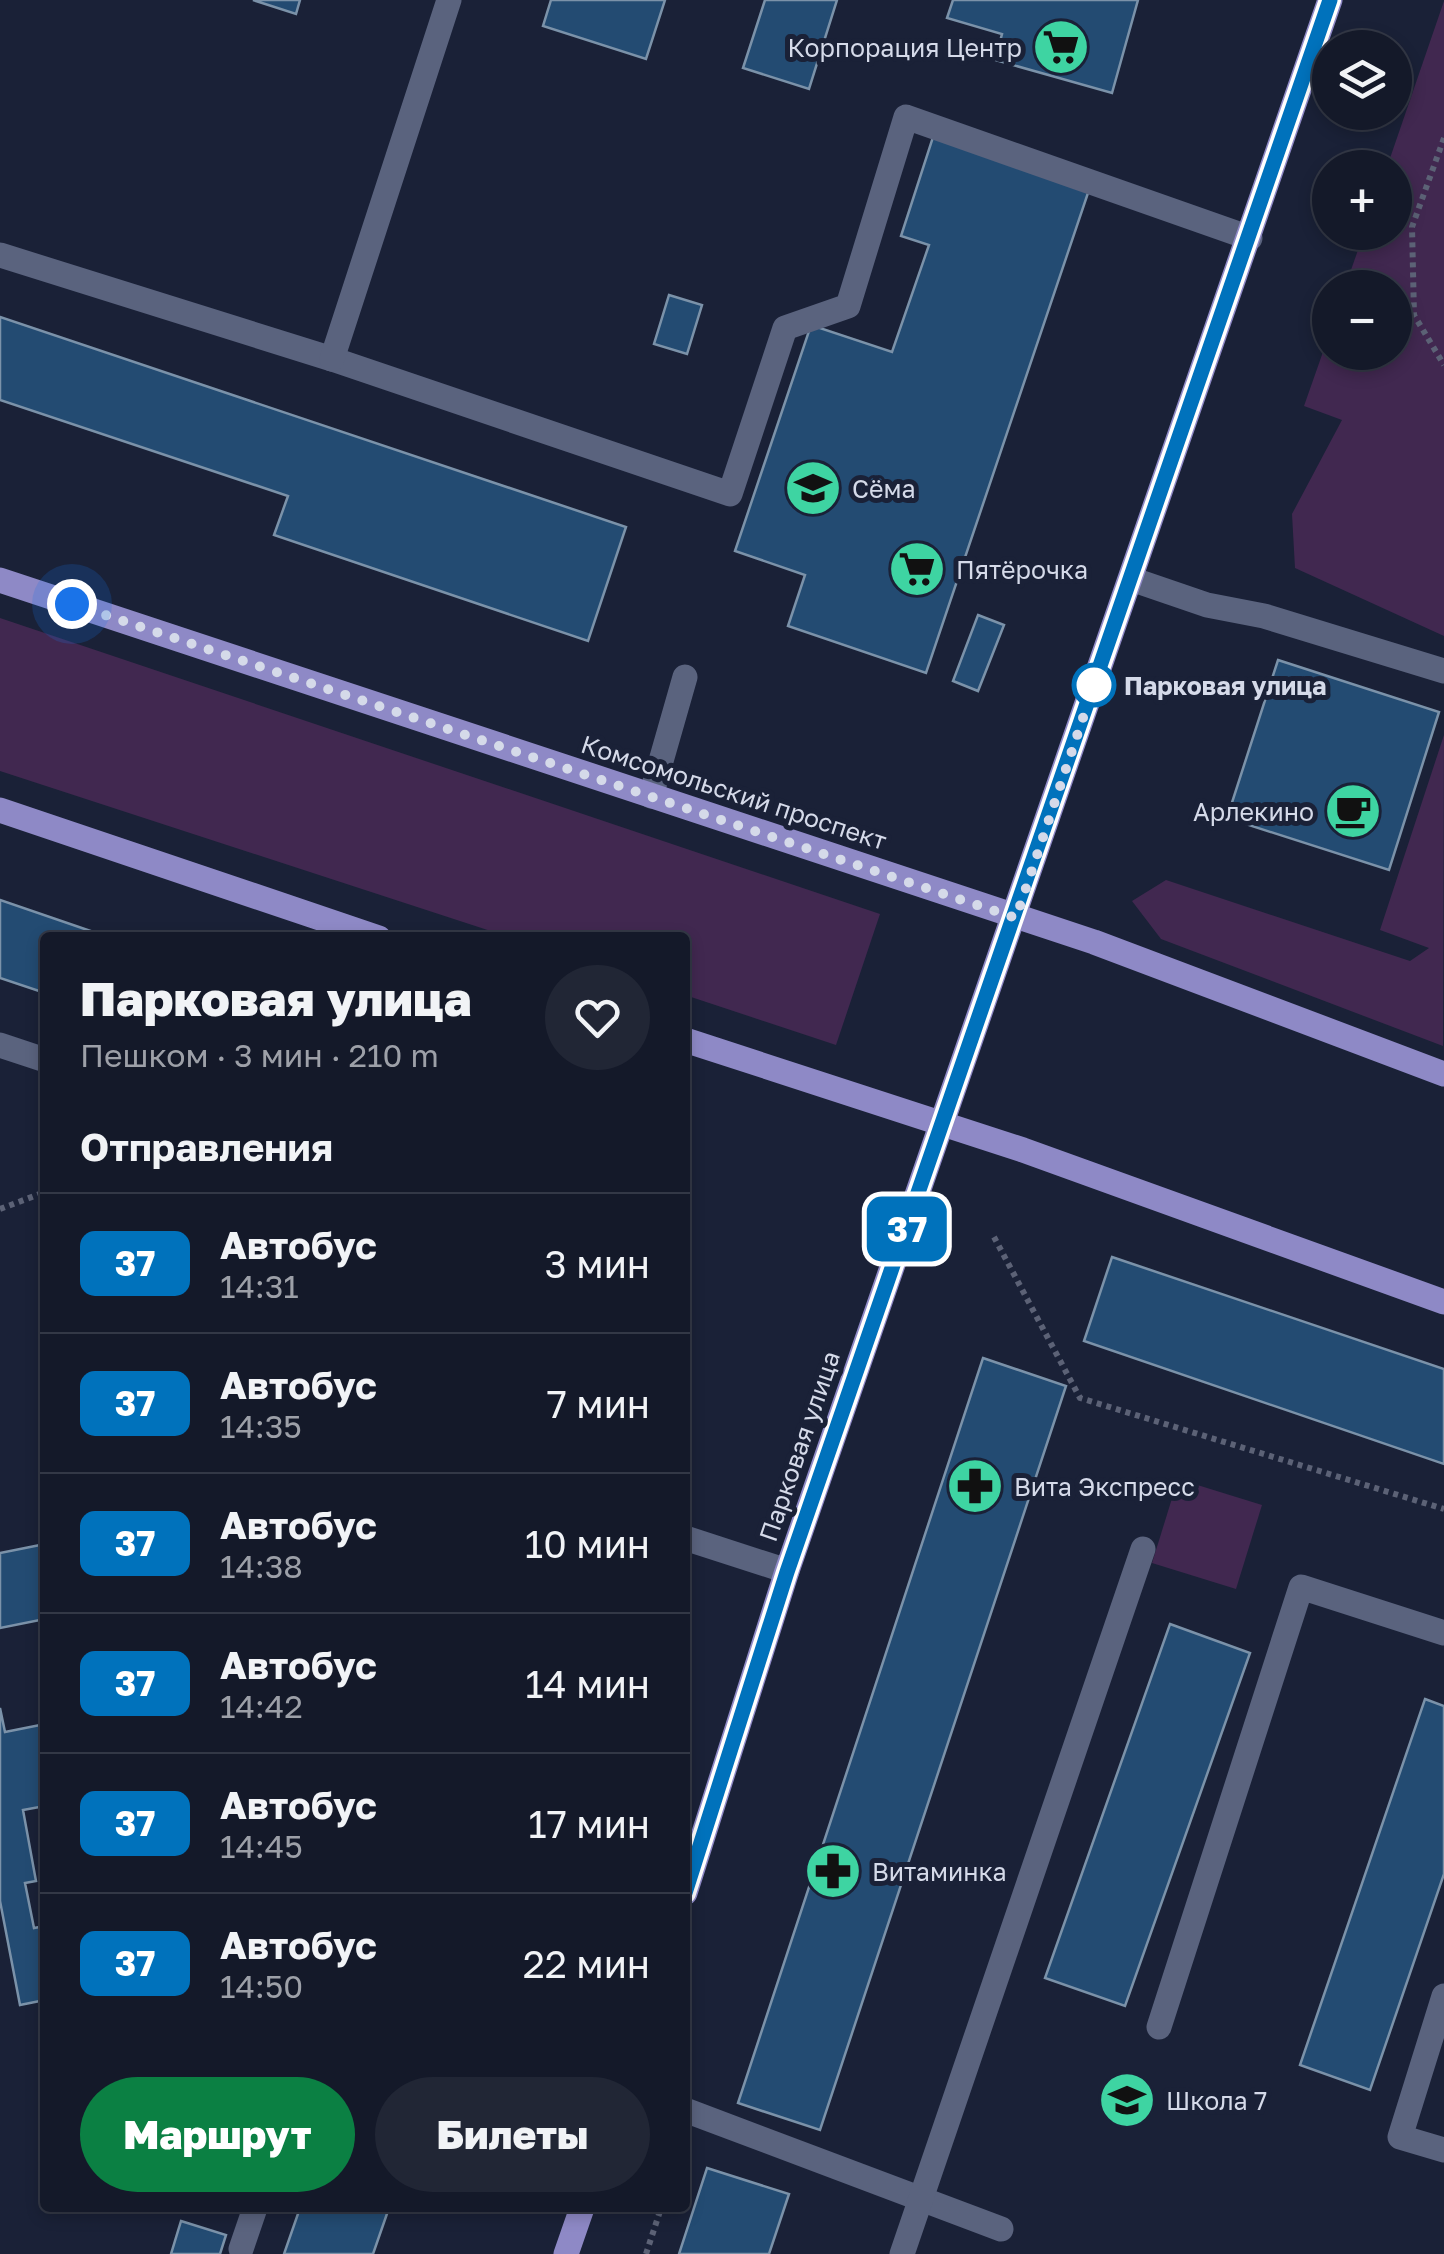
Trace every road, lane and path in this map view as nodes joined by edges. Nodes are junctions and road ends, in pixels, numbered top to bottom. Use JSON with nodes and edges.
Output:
{"nodes":[{"id":1,"x":448,"y":0,"type":"edge"},
{"id":2,"x":1330,"y":0,"type":"edge"},
{"id":3,"x":1444,"y":138,"type":"edge"},
{"id":4,"x":1250,"y":238,"type":"junction"},
{"id":5,"x":0,"y":255,"type":"edge"},
{"id":6,"x":332,"y":359,"type":"junction"},
{"id":7,"x":1444,"y":365,"type":"edge"},
{"id":8,"x":1131,"y":579,"type":"junction"},
{"id":9,"x":0,"y":580,"type":"edge"},
{"id":10,"x":1444,"y":671,"type":"edge"},
{"id":11,"x":685,"y":677,"type":"dead end"},
{"id":12,"x":651,"y":796,"type":"junction"},
{"id":13,"x":0,"y":810,"type":"edge"},
{"id":14,"x":1016,"y":918,"type":"junction"},
{"id":15,"x":361,"y":932,"type":"edge"},
{"id":16,"x":690,"y":1042,"type":"edge"},
{"id":17,"x":0,"y":1045,"type":"edge"},
{"id":18,"x":40,"y":1058,"type":"edge"},
{"id":19,"x":1444,"y":1074,"type":"edge"},
{"id":20,"x":943,"y":1124,"type":"junction"},
{"id":21,"x":40,"y":1194,"type":"edge"},
{"id":22,"x":0,"y":1209,"type":"edge"},
{"id":23,"x":994,"y":1237,"type":"dead end"},
{"id":24,"x":1444,"y":1302,"type":"edge"},
{"id":25,"x":1444,"y":1509,"type":"edge"},
{"id":26,"x":690,"y":1540,"type":"edge"},
{"id":27,"x":1143,"y":1550,"type":"dead end"},
{"id":28,"x":787,"y":1572,"type":"junction"},
{"id":29,"x":1444,"y":1633,"type":"edge"},
{"id":30,"x":690,"y":1877,"type":"edge"},
{"id":31,"x":1444,"y":1996,"type":"edge"},
{"id":32,"x":1159,"y":2027,"type":"dead end"},
{"id":33,"x":690,"y":2112,"type":"edge"},
{"id":34,"x":1444,"y":2150,"type":"edge"},
{"id":35,"x":922,"y":2197,"type":"junction"},
{"id":36,"x":254,"y":2212,"type":"edge"},
{"id":37,"x":581,"y":2212,"type":"edge"},
{"id":38,"x":661,"y":2212,"type":"edge"},
{"id":39,"x":1000,"y":2229,"type":"dead end"},
{"id":40,"x":241,"y":2248,"type":"dead end"},
{"id":41,"x":566,"y":2254,"type":"edge"},
{"id":42,"x":646,"y":2254,"type":"edge"},
{"id":43,"x":902,"y":2254,"type":"edge"}],
"edges":[{"from":1,"to":6,"type":"lane"},
{"from":2,"to":4,"type":"main road","name":"Парковая улица"},
{"from":3,"to":7,"type":"path"},
{"from":4,"to":6,"type":"lane"},
{"from":4,"to":8,"type":"main road","name":"Парковая улица"},
{"from":5,"to":6,"type":"lane"},
{"from":8,"to":10,"type":"lane"},
{"from":8,"to":14,"type":"main road","name":"Парковая улица"},
{"from":9,"to":12,"type":"main road","name":"Комсомольский проспект"},
{"from":11,"to":12,"type":"lane"},
{"from":12,"to":14,"type":"main road","name":"Комсомольский проспект"},
{"from":13,"to":15,"type":"main road"},
{"from":14,"to":19,"type":"main road","name":"Комсомольский проспект"},
{"from":14,"to":20,"type":"main road","name":"Парковая улица"},
{"from":16,"to":20,"type":"main road"},
{"from":17,"to":18,"type":"lane"},
{"from":20,"to":24,"type":"main road"},
{"from":20,"to":28,"type":"main road","name":"Парковая улица"},
{"from":21,"to":22,"type":"path"},
{"from":23,"to":25,"type":"path"},
{"from":26,"to":28,"type":"lane"},
{"from":27,"to":35,"type":"lane"},
{"from":28,"to":30,"type":"main road","name":"Парковая улица"},
{"from":29,"to":32,"type":"lane"},
{"from":31,"to":34,"type":"lane"},
{"from":33,"to":35,"type":"lane"},
{"from":35,"to":39,"type":"lane"},
{"from":35,"to":43,"type":"lane"},
{"from":36,"to":40,"type":"lane"},
{"from":37,"to":41,"type":"main road"},
{"from":38,"to":42,"type":"path"}]}
